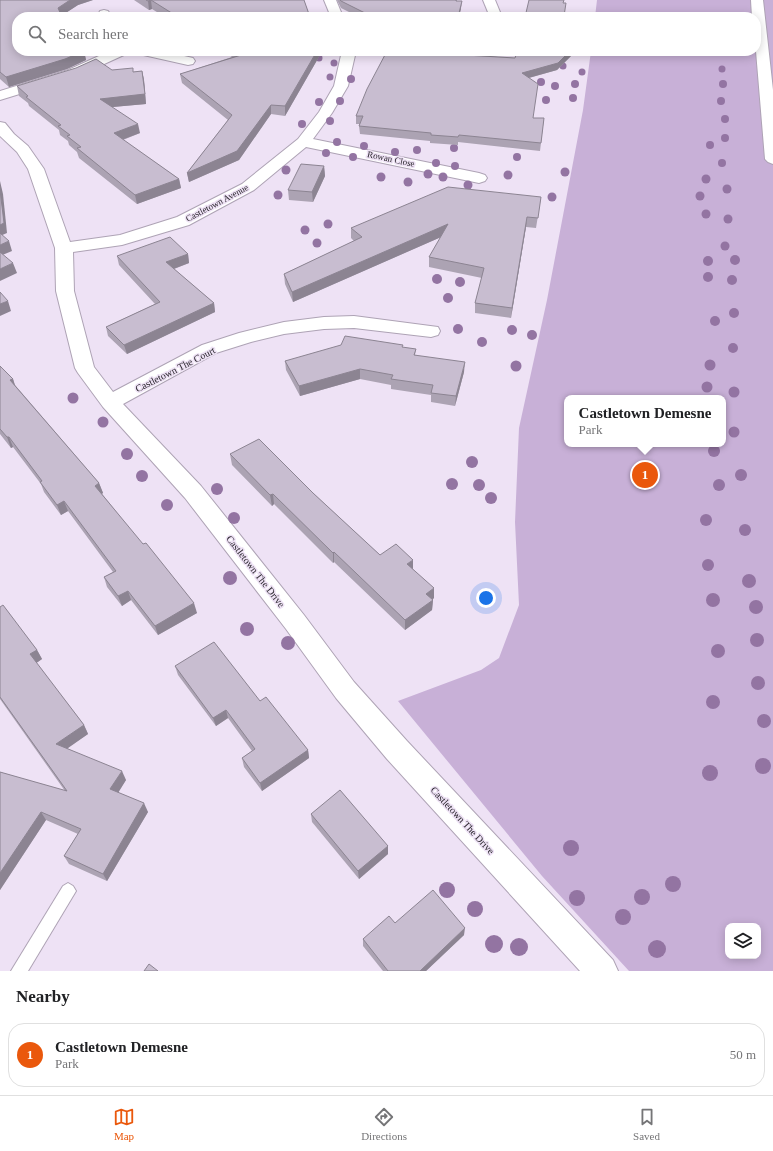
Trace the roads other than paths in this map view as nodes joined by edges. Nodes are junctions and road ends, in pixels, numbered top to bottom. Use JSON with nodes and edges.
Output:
{"nodes":[{"id":1,"x":330,"y":0,"type":"edge"},
{"id":2,"x":489,"y":0,"type":"edge"},
{"id":3,"x":757,"y":0,"type":"edge"},
{"id":4,"x":335,"y":12,"type":"edge"},
{"id":5,"x":494,"y":12,"type":"edge"},
{"id":6,"x":758,"y":12,"type":"edge"},
{"id":7,"x":761,"y":40,"type":"edge"},
{"id":8,"x":110,"y":56,"type":"edge"},
{"id":9,"x":166,"y":56,"type":"edge"},
{"id":10,"x":348,"y":56,"type":"edge"},
{"id":11,"x":188,"y":61,"type":"dead end"},
{"id":12,"x":0,"y":96,"type":"edge"},
{"id":13,"x":3,"y":134,"type":"edge"},
{"id":14,"x":303,"y":142,"type":"junction"},
{"id":15,"x":773,"y":159,"type":"edge"},
{"id":16,"x":479,"y":178,"type":"dead end"},
{"id":17,"x":64,"y":248,"type":"junction"},
{"id":18,"x":431,"y":331,"type":"dead end"},
{"id":19,"x":110,"y":402,"type":"junction"},
{"id":20,"x":68,"y":892,"type":"dead end"},
{"id":21,"x":19,"y":971,"type":"edge"},
{"id":22,"x":602,"y":971,"type":"edge"}],
"edges":[{"from":1,"to":4,"type":"street"},
{"from":2,"to":5,"type":"street"},
{"from":3,"to":6,"type":"street"},
{"from":7,"to":15,"type":"street"},
{"from":8,"to":12,"type":"street"},
{"from":9,"to":11,"type":"street"},
{"from":10,"to":14,"type":"street","name":"Castletown Avenue"},
{"from":13,"to":17,"type":"street","name":"Castletown The Drive"},
{"from":14,"to":16,"type":"street","name":"Rowan Close"},
{"from":14,"to":17,"type":"street","name":"Castletown Avenue"},
{"from":17,"to":19,"type":"street","name":"Castletown The Drive"},
{"from":18,"to":19,"type":"street","name":"Castletown The Court"},
{"from":19,"to":22,"type":"street","name":"Castletown The Drive"},
{"from":20,"to":21,"type":"lane"}]}
